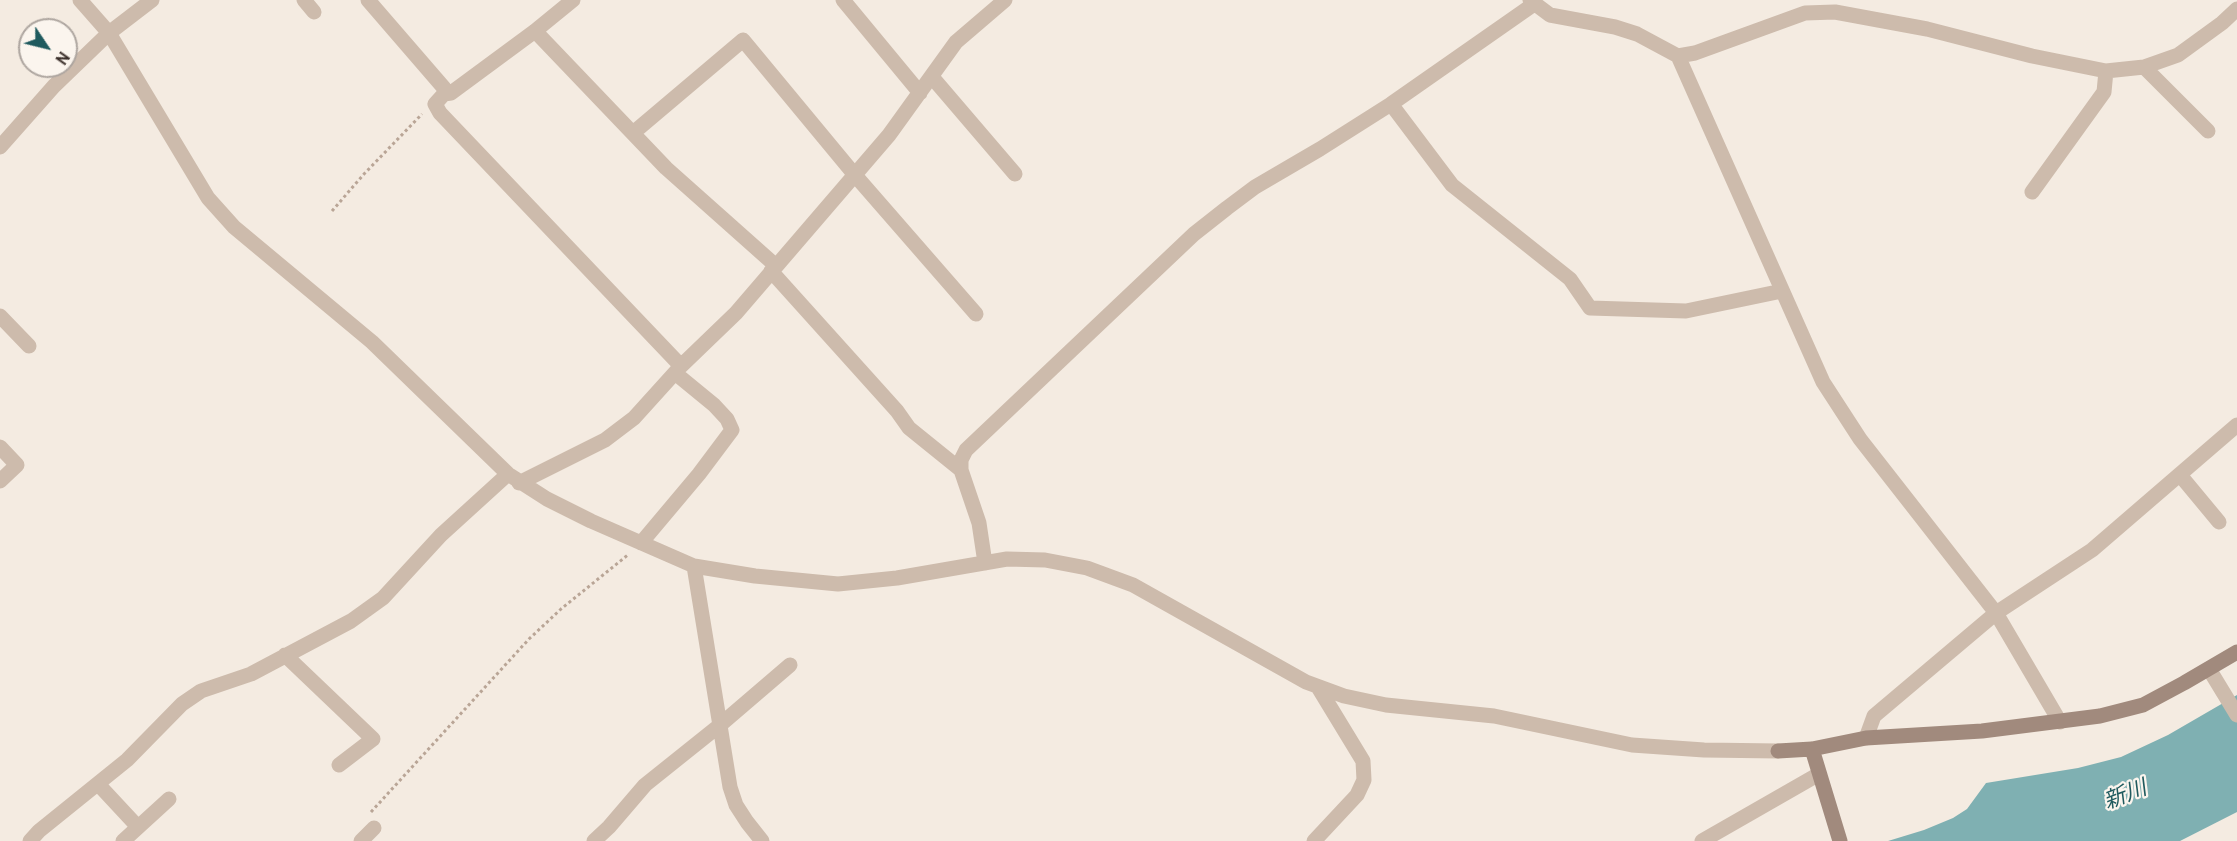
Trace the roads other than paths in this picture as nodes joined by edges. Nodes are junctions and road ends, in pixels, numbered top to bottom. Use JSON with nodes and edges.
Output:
{"nodes":[{"id":1,"x":80,"y":0,"type":"edge"},
{"id":2,"x":152,"y":0,"type":"edge"},
{"id":3,"x":368,"y":0,"type":"edge"},
{"id":4,"x":573,"y":0,"type":"edge"},
{"id":5,"x":843,"y":0,"type":"edge"},
{"id":6,"x":1005,"y":0,"type":"edge"},
{"id":7,"x":1532,"y":2,"type":"edge"},
{"id":8,"x":2237,"y":9,"type":"edge"},
{"id":9,"x":535,"y":31,"type":"junction"},
{"id":10,"x":109,"y":33,"type":"junction"},
{"id":11,"x":1678,"y":56,"type":"junction"},
{"id":12,"x":2144,"y":67,"type":"junction"},
{"id":13,"x":2106,"y":71,"type":"junction"},
{"id":14,"x":932,"y":77,"type":"junction"},
{"id":15,"x":920,"y":93,"type":"junction"},
{"id":16,"x":439,"y":99,"type":"junction"},
{"id":17,"x":1391,"y":104,"type":"junction"},
{"id":18,"x":2208,"y":131,"type":"dead end"},
{"id":19,"x":633,"y":133,"type":"junction"},
{"id":20,"x":0,"y":147,"type":"edge"},
{"id":21,"x":854,"y":174,"type":"junction"},
{"id":22,"x":1015,"y":174,"type":"dead end"},
{"id":23,"x":2032,"y":192,"type":"dead end"},
{"id":24,"x":773,"y":268,"type":"junction"},
{"id":25,"x":1782,"y":291,"type":"junction"},
{"id":26,"x":976,"y":314,"type":"dead end"},
{"id":27,"x":0,"y":315,"type":"edge"},
{"id":28,"x":29,"y":346,"type":"dead end"},
{"id":29,"x":678,"y":369,"type":"junction"},
{"id":30,"x":2237,"y":425,"type":"edge"},
{"id":31,"x":0,"y":447,"type":"edge"},
{"id":32,"x":961,"y":470,"type":"junction"},
{"id":33,"x":2180,"y":475,"type":"junction"},
{"id":34,"x":513,"y":478,"type":"junction"},
{"id":35,"x":0,"y":481,"type":"edge"},
{"id":36,"x":2219,"y":522,"type":"dead end"},
{"id":37,"x":641,"y":543,"type":"junction"},
{"id":38,"x":985,"y":563,"type":"junction"},
{"id":39,"x":694,"y":566,"type":"junction"},
{"id":40,"x":1996,"y":613,"type":"junction"},
{"id":41,"x":2237,"y":652,"type":"edge"},
{"id":42,"x":285,"y":655,"type":"junction"},
{"id":43,"x":790,"y":665,"type":"dead end"},
{"id":44,"x":2209,"y":669,"type":"junction"},
{"id":45,"x":1318,"y":687,"type":"junction"},
{"id":46,"x":2237,"y":715,"type":"edge"},
{"id":47,"x":2060,"y":722,"type":"junction"},
{"id":48,"x":720,"y":725,"type":"junction"},
{"id":49,"x":1866,"y":738,"type":"junction"},
{"id":50,"x":1812,"y":749,"type":"junction"},
{"id":51,"x":339,"y":765,"type":"dead end"},
{"id":52,"x":1819,"y":774,"type":"junction"},
{"id":53,"x":98,"y":784,"type":"junction"},
{"id":54,"x":169,"y":798,"type":"dead end"},
{"id":55,"x":371,"y":821,"type":"road end"},
{"id":56,"x":138,"y":827,"type":"junction"},
{"id":57,"x":30,"y":841,"type":"edge"},
{"id":58,"x":123,"y":841,"type":"edge"},
{"id":59,"x":361,"y":841,"type":"edge"},
{"id":60,"x":594,"y":841,"type":"edge"},
{"id":61,"x":762,"y":841,"type":"edge"},
{"id":62,"x":1314,"y":841,"type":"edge"},
{"id":63,"x":1702,"y":841,"type":"edge"},
{"id":64,"x":1840,"y":841,"type":"edge"}],
"edges":[{"from":1,"to":10,"type":"street"},
{"from":2,"to":10,"type":"street"},
{"from":3,"to":16,"type":"street"},
{"from":4,"to":9,"type":"street"},
{"from":5,"to":15,"type":"street"},
{"from":6,"to":14,"type":"street"},
{"from":7,"to":11,"type":"street"},
{"from":7,"to":17,"type":"street"},
{"from":8,"to":12,"type":"street"},
{"from":9,"to":16,"type":"street"},
{"from":9,"to":19,"type":"street"},
{"from":10,"to":20,"type":"street"},
{"from":10,"to":34,"type":"street"},
{"from":11,"to":13,"type":"street"},
{"from":11,"to":25,"type":"street"},
{"from":12,"to":13,"type":"street"},
{"from":12,"to":18,"type":"street"},
{"from":13,"to":23,"type":"street"},
{"from":14,"to":15,"type":"street"},
{"from":14,"to":22,"type":"street"},
{"from":15,"to":21,"type":"street"},
{"from":16,"to":29,"type":"street"},
{"from":17,"to":25,"type":"street"},
{"from":17,"to":32,"type":"street"},
{"from":19,"to":21,"type":"street"},
{"from":19,"to":24,"type":"street"},
{"from":21,"to":24,"type":"street"},
{"from":21,"to":26,"type":"street"},
{"from":24,"to":29,"type":"street"},
{"from":24,"to":32,"type":"street"},
{"from":25,"to":40,"type":"street"},
{"from":27,"to":28,"type":"street"},
{"from":29,"to":34,"type":"street"},
{"from":29,"to":37,"type":"street"},
{"from":30,"to":33,"type":"street"},
{"from":31,"to":35,"type":"street"},
{"from":32,"to":38,"type":"street"},
{"from":33,"to":36,"type":"street"},
{"from":33,"to":40,"type":"street"},
{"from":34,"to":37,"type":"street"},
{"from":34,"to":42,"type":"street"},
{"from":37,"to":39,"type":"street"},
{"from":38,"to":39,"type":"street"},
{"from":38,"to":45,"type":"street"},
{"from":39,"to":48,"type":"street"},
{"from":40,"to":47,"type":"street"},
{"from":40,"to":49,"type":"street"},
{"from":41,"to":44,"type":"street"},
{"from":42,"to":51,"type":"street"},
{"from":42,"to":53,"type":"street"},
{"from":43,"to":48,"type":"street"},
{"from":44,"to":46,"type":"street"},
{"from":44,"to":47,"type":"street"},
{"from":45,"to":50,"type":"street"},
{"from":45,"to":62,"type":"street"},
{"from":47,"to":49,"type":"street"},
{"from":48,"to":60,"type":"street"},
{"from":48,"to":61,"type":"street"},
{"from":49,"to":50,"type":"street"},
{"from":50,"to":52,"type":"street"},
{"from":52,"to":63,"type":"street"},
{"from":52,"to":64,"type":"street"},
{"from":53,"to":56,"type":"street"},
{"from":53,"to":57,"type":"street"},
{"from":54,"to":56,"type":"street"},
{"from":55,"to":59,"type":"street"},
{"from":56,"to":58,"type":"street"}]}
